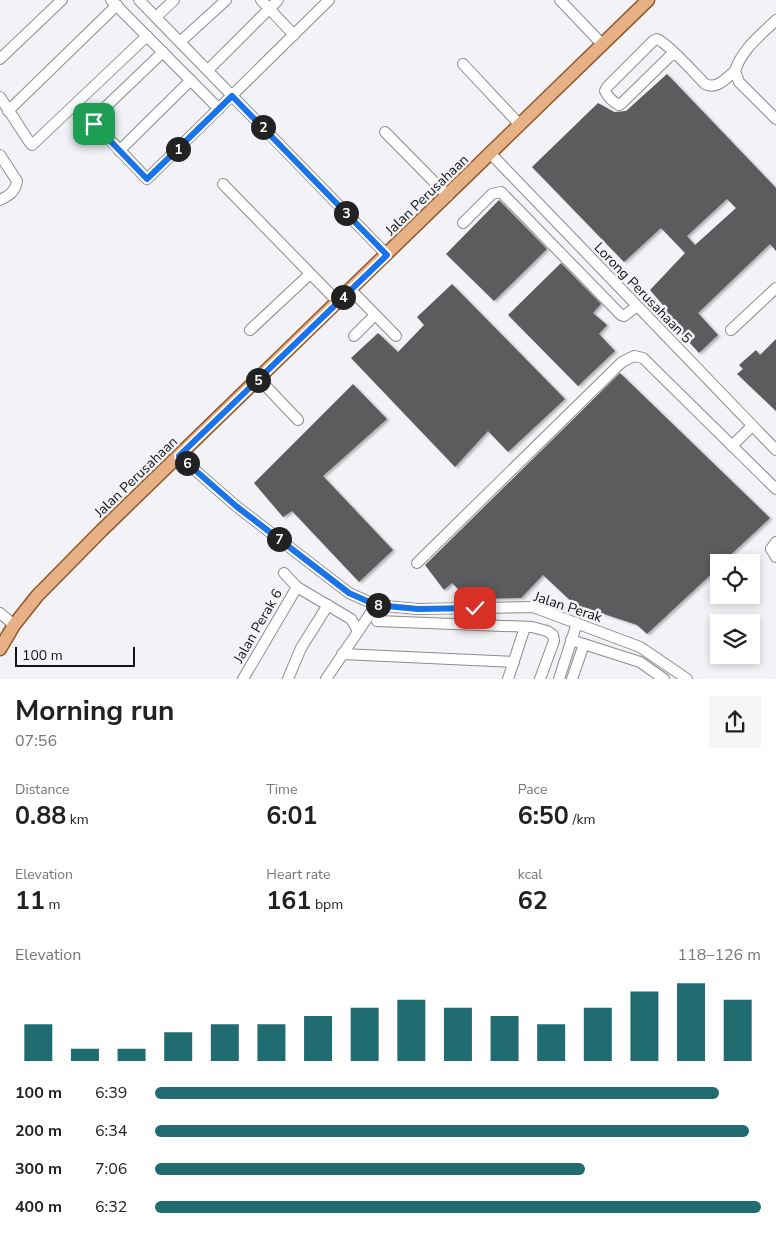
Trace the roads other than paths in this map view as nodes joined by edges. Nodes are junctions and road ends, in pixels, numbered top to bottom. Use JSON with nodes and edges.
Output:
{"nodes":[{"id":1,"x":62,"y":0,"type":"edge"},
{"id":2,"x":139,"y":0,"type":"edge"},
{"id":3,"x":174,"y":0,"type":"edge"},
{"id":4,"x":226,"y":0,"type":"edge"},
{"id":5,"x":261,"y":0,"type":"edge"},
{"id":6,"x":278,"y":0,"type":"edge"},
{"id":7,"x":329,"y":0,"type":"edge"},
{"id":8,"x":560,"y":0,"type":"edge"},
{"id":9,"x":648,"y":0,"type":"edge"},
{"id":10,"x":114,"y":3,"type":"edge"},
{"id":11,"x":269,"y":9,"type":"junction"},
{"id":12,"x":156,"y":17,"type":"junction"},
{"id":13,"x":776,"y":20,"type":"edge"},
{"id":14,"x":294,"y":35,"type":"junction"},
{"id":15,"x":147,"y":36,"type":"junction"},
{"id":16,"x":180,"y":42,"type":"junction"},
{"id":17,"x":602,"y":44,"type":"junction"},
{"id":18,"x":163,"y":52,"type":"junction"},
{"id":19,"x":675,"y":54,"type":"junction"},
{"id":20,"x":0,"y":59,"type":"edge"},
{"id":21,"x":463,"y":64,"type":"dead end"},
{"id":22,"x":208,"y":70,"type":"junction"},
{"id":23,"x":735,"y":71,"type":"junction"},
{"id":24,"x":191,"y":80,"type":"junction"},
{"id":25,"x":232,"y":96,"type":"junction"},
{"id":26,"x":0,"y":97,"type":"edge"},
{"id":27,"x":219,"y":109,"type":"junction"},
{"id":28,"x":8,"y":111,"type":"junction"},
{"id":29,"x":776,"y":119,"type":"edge"},
{"id":30,"x":520,"y":125,"type":"junction"},
{"id":31,"x":385,"y":132,"type":"dead end"},
{"id":32,"x":119,"y":151,"type":"junction"},
{"id":33,"x":491,"y":154,"type":"junction"},
{"id":34,"x":0,"y":156,"type":"edge"},
{"id":35,"x":223,"y":184,"type":"dead end"},
{"id":36,"x":448,"y":196,"type":"junction"},
{"id":37,"x":0,"y":200,"type":"edge"},
{"id":38,"x":463,"y":223,"type":"dead end"},
{"id":39,"x":387,"y":255,"type":"junction"},
{"id":40,"x":310,"y":274,"type":"junction"},
{"id":41,"x":776,"y":288,"type":"edge"},
{"id":42,"x":351,"y":290,"type":"junction"},
{"id":43,"x":338,"y":302,"type":"junction"},
{"id":44,"x":637,"y":306,"type":"junction"},
{"id":45,"x":375,"y":315,"type":"junction"},
{"id":46,"x":250,"y":330,"type":"dead end"},
{"id":47,"x":730,"y":330,"type":"dead end"},
{"id":48,"x":354,"y":336,"type":"dead end"},
{"id":49,"x":396,"y":336,"type":"dead end"},
{"id":50,"x":259,"y":379,"type":"junction"},
{"id":51,"x":298,"y":420,"type":"dead end"},
{"id":52,"x":752,"y":426,"type":"junction"},
{"id":53,"x":732,"y":446,"type":"junction"},
{"id":54,"x":776,"y":450,"type":"edge"},
{"id":55,"x":179,"y":456,"type":"junction"},
{"id":56,"x":776,"y":489,"type":"edge"},
{"id":57,"x":776,"y":542,"type":"edge"},
{"id":58,"x":776,"y":557,"type":"edge"},
{"id":59,"x":417,"y":563,"type":"dead end"},
{"id":60,"x":284,"y":573,"type":"dead end"},
{"id":61,"x":297,"y":587,"type":"junction"},
{"id":62,"x":328,"y":605,"type":"junction"},
{"id":63,"x":376,"y":605,"type":"junction"},
{"id":64,"x":0,"y":613,"type":"edge"},
{"id":65,"x":377,"y":621,"type":"dead end"},
{"id":66,"x":577,"y":623,"type":"junction"},
{"id":67,"x":14,"y":625,"type":"junction"},
{"id":68,"x":525,"y":627,"type":"junction"},
{"id":69,"x":358,"y":631,"type":"junction"},
{"id":70,"x":571,"y":640,"type":"junction"},
{"id":71,"x":584,"y":644,"type":"junction"},
{"id":72,"x":0,"y":649,"type":"edge"},
{"id":73,"x":342,"y":654,"type":"junction"},
{"id":74,"x":514,"y":662,"type":"junction"},
{"id":75,"x":243,"y":679,"type":"edge"},
{"id":76,"x":288,"y":679,"type":"edge"},
{"id":77,"x":326,"y":679,"type":"edge"},
{"id":78,"x":508,"y":679,"type":"edge"},
{"id":79,"x":540,"y":679,"type":"edge"},
{"id":80,"x":559,"y":679,"type":"edge"},
{"id":81,"x":572,"y":679,"type":"edge"},
{"id":82,"x":664,"y":679,"type":"edge"},
{"id":83,"x":687,"y":679,"type":"edge"}],
"edges":[{"from":1,"to":20,"type":"street"},
{"from":2,"to":12,"type":"street"},
{"from":3,"to":12,"type":"street"},
{"from":4,"to":16,"type":"street"},
{"from":5,"to":11,"type":"street"},
{"from":6,"to":11,"type":"street"},
{"from":7,"to":14,"type":"street"},
{"from":8,"to":17,"type":"street"},
{"from":9,"to":17,"type":"main road","name":"Jalan Perusahaan"},
{"from":10,"to":15,"type":"street"},
{"from":10,"to":28,"type":"street"},
{"from":11,"to":14,"type":"street"},
{"from":11,"to":22,"type":"street"},
{"from":12,"to":16,"type":"street"},
{"from":13,"to":23,"type":"street"},
{"from":14,"to":25,"type":"street"},
{"from":15,"to":18,"type":"street"},
{"from":15,"to":28,"type":"street"},
{"from":16,"to":22,"type":"street"},
{"from":17,"to":30,"type":"main road","name":"Jalan Perusahaan"},
{"from":18,"to":24,"type":"street"},
{"from":18,"to":32,"type":"street"},
{"from":19,"to":19,"type":"street"},
{"from":19,"to":23,"type":"street"},
{"from":21,"to":30,"type":"street"},
{"from":22,"to":25,"type":"street"},
{"from":23,"to":29,"type":"street"},
{"from":24,"to":27,"type":"street"},
{"from":24,"to":32,"type":"street"},
{"from":25,"to":27,"type":"street"},
{"from":25,"to":39,"type":"street"},
{"from":26,"to":28,"type":"street"},
{"from":27,"to":32,"type":"street"},
{"from":30,"to":33,"type":"main road","name":"Jalan Perusahaan"},
{"from":31,"to":36,"type":"street"},
{"from":33,"to":36,"type":"main road","name":"Jalan Perusahaan"},
{"from":33,"to":44,"type":"street","name":"Lorong Perusahaan 5"},
{"from":34,"to":37,"type":"street"},
{"from":35,"to":40,"type":"street"},
{"from":36,"to":39,"type":"main road","name":"Jalan Perusahaan"},
{"from":38,"to":44,"type":"street"},
{"from":39,"to":42,"type":"main road","name":"Jalan Perusahaan"},
{"from":40,"to":43,"type":"street"},
{"from":40,"to":46,"type":"street"},
{"from":41,"to":47,"type":"street"},
{"from":42,"to":43,"type":"main road","name":"Jalan Perusahaan"},
{"from":42,"to":45,"type":"street"},
{"from":43,"to":50,"type":"main road","name":"Jalan Perusahaan"},
{"from":44,"to":52,"type":"street","name":"Lorong Perusahaan 5"},
{"from":45,"to":48,"type":"street"},
{"from":45,"to":49,"type":"street"},
{"from":50,"to":51,"type":"street"},
{"from":50,"to":55,"type":"main road","name":"Jalan Perusahaan"},
{"from":52,"to":53,"type":"street"},
{"from":52,"to":54,"type":"street","name":"Lorong Perusahaan 5"},
{"from":53,"to":56,"type":"street"},
{"from":53,"to":59,"type":"street"},
{"from":55,"to":63,"type":"street","name":"Jalan Perak"},
{"from":55,"to":67,"type":"main road","name":"Jalan Perusahaan"},
{"from":57,"to":58,"type":"street"},
{"from":60,"to":61,"type":"street","name":"Jalan Perak 6"},
{"from":61,"to":62,"type":"street","name":"Jalan Perak 6"},
{"from":61,"to":75,"type":"street","name":"Jalan Perak 6"},
{"from":62,"to":69,"type":"street","name":"Jalan Perak 6"},
{"from":62,"to":76,"type":"street"},
{"from":63,"to":66,"type":"street","name":"Jalan Perak"},
{"from":63,"to":69,"type":"street"},
{"from":64,"to":67,"type":"street"},
{"from":65,"to":68,"type":"street"},
{"from":66,"to":70,"type":"street"},
{"from":66,"to":83,"type":"street","name":"Jalan Perak"},
{"from":67,"to":72,"type":"main road","name":"Jalan Perusahaan"},
{"from":68,"to":74,"type":"street"},
{"from":68,"to":79,"type":"street"},
{"from":69,"to":73,"type":"street"},
{"from":70,"to":71,"type":"street"},
{"from":70,"to":80,"type":"street"},
{"from":71,"to":81,"type":"street"},
{"from":71,"to":82,"type":"street"},
{"from":73,"to":74,"type":"street"},
{"from":73,"to":77,"type":"street"},
{"from":74,"to":78,"type":"street"}]}
